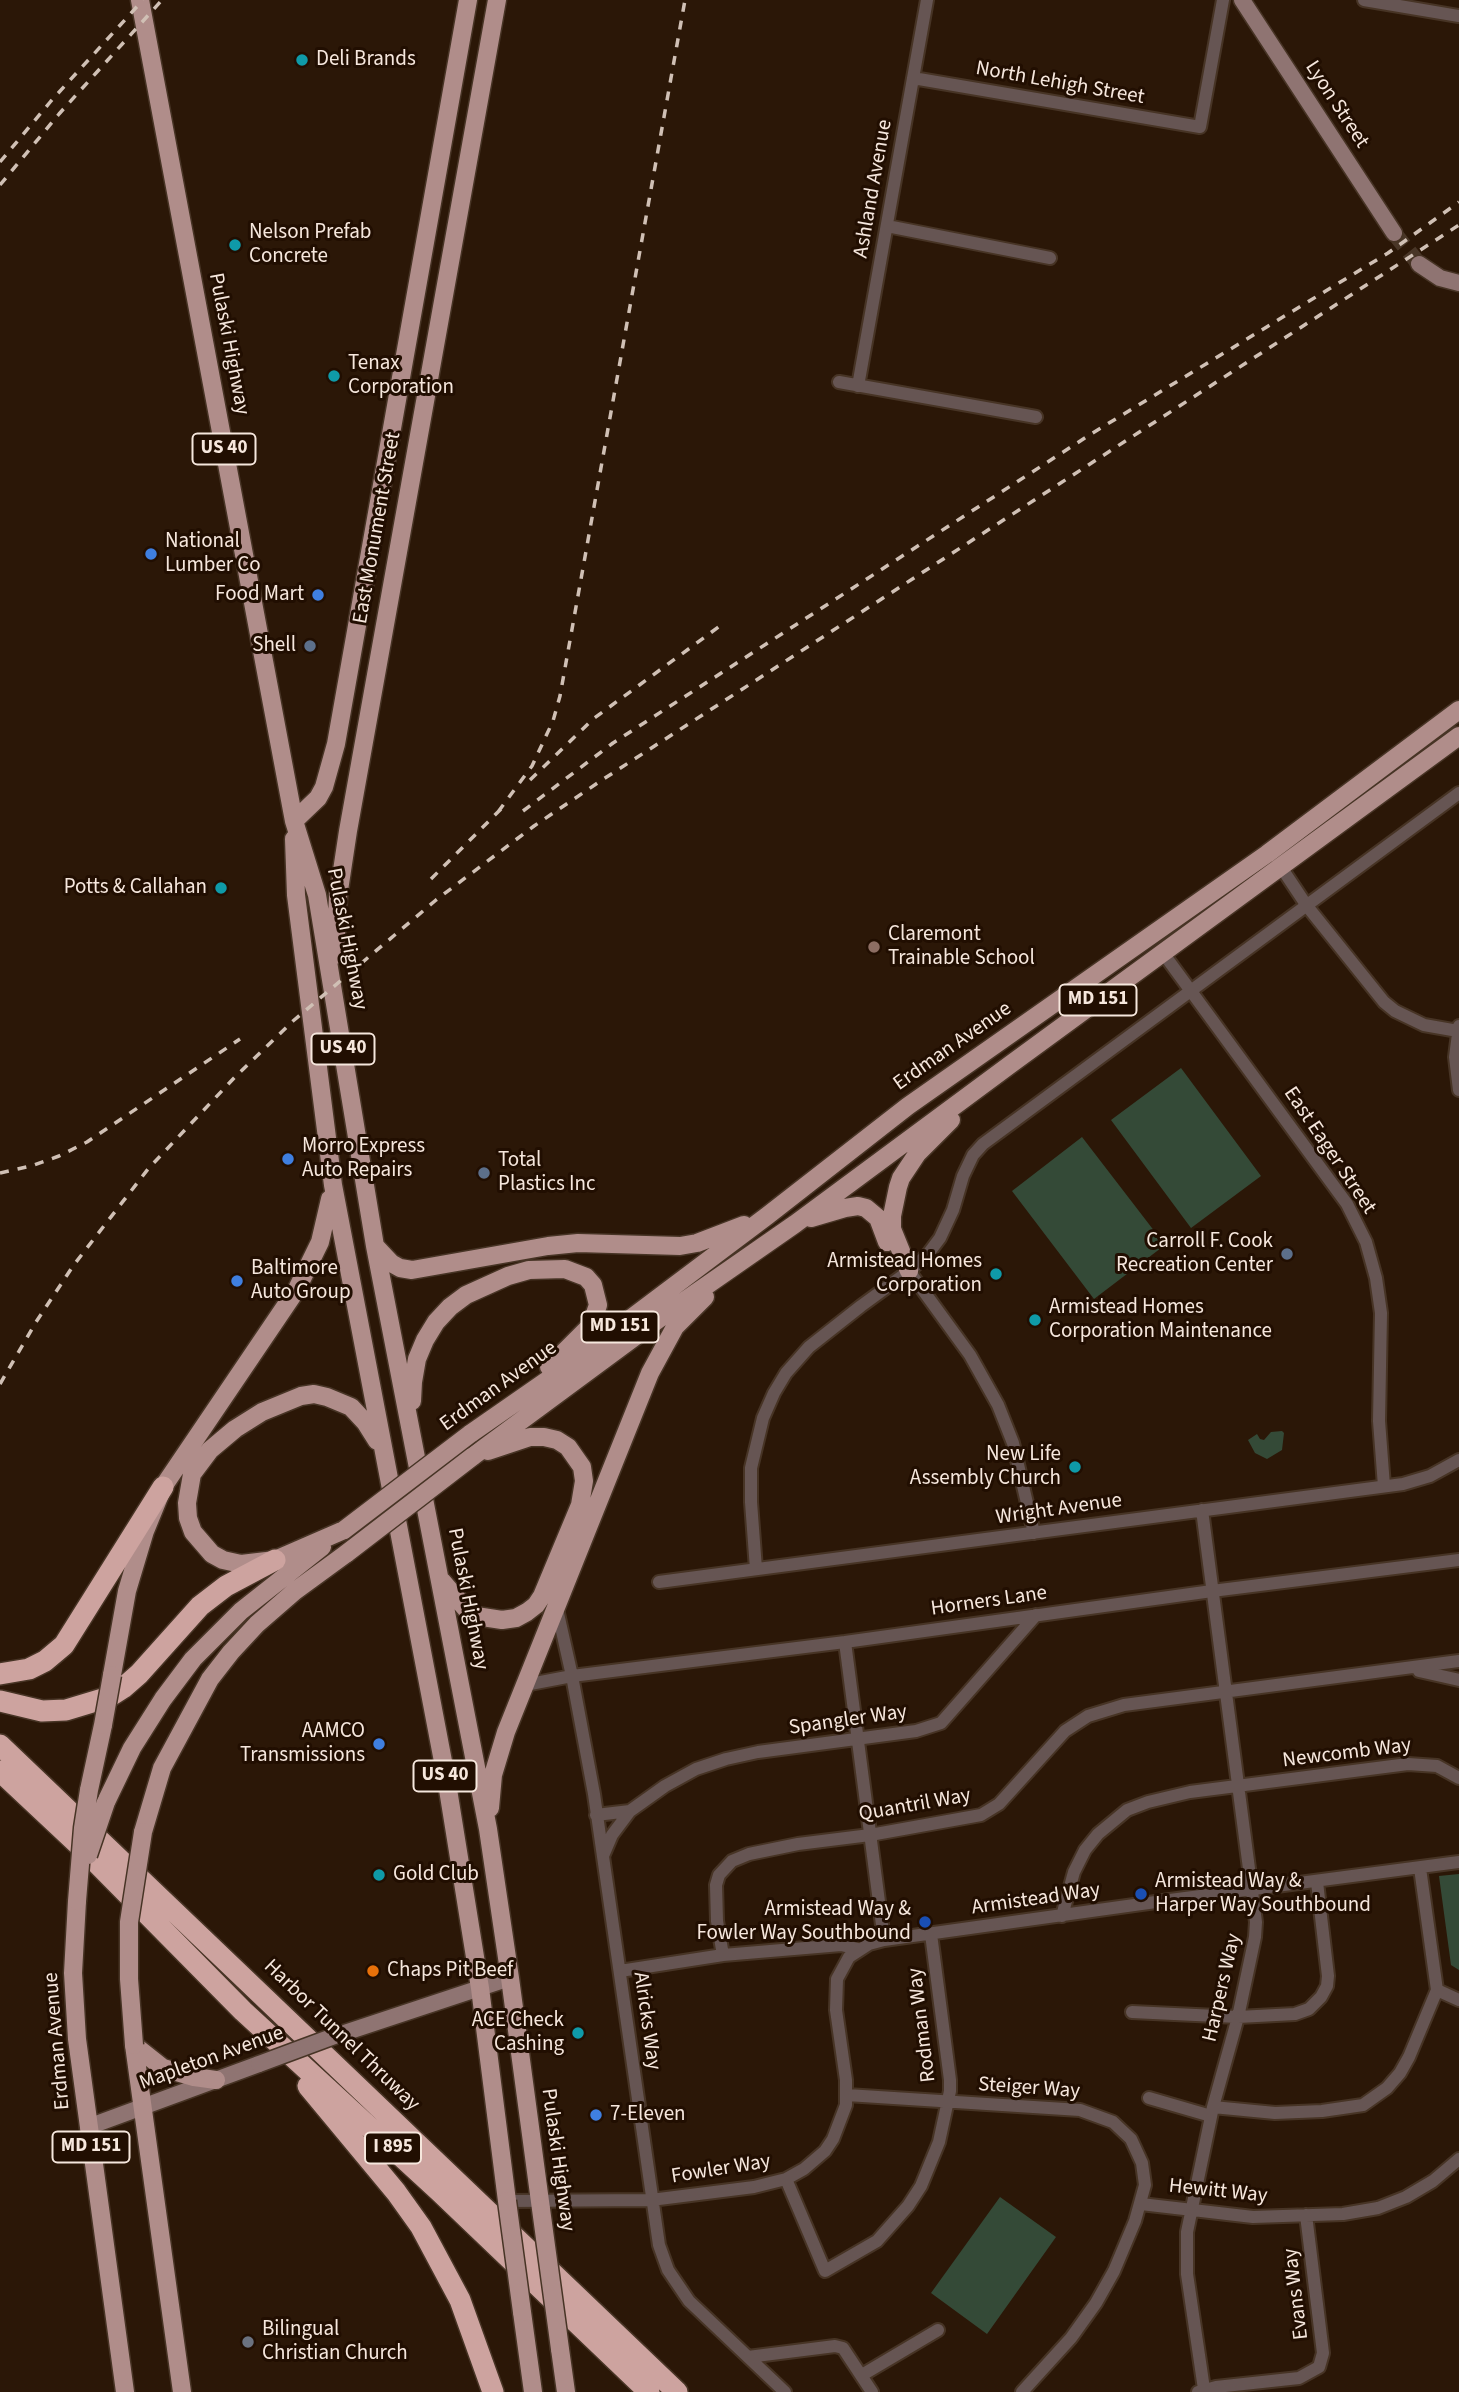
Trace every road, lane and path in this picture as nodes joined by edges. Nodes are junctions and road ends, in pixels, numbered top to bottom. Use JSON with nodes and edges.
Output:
{"nodes":[{"id":1,"x":140,"y":0,"type":"edge"},
{"id":2,"x":468,"y":0,"type":"edge"},
{"id":3,"x":496,"y":0,"type":"edge"},
{"id":4,"x":927,"y":0,"type":"edge"},
{"id":5,"x":1223,"y":0,"type":"edge"},
{"id":6,"x":1242,"y":0,"type":"edge"},
{"id":7,"x":1364,"y":0,"type":"edge"},
{"id":8,"x":1459,"y":16,"type":"edge"},
{"id":9,"x":913,"y":78,"type":"junction"},
{"id":10,"x":887,"y":226,"type":"junction"},
{"id":11,"x":1394,"y":233,"type":"tunnel mouth"},
{"id":12,"x":1051,"y":258,"type":"dead end"},
{"id":13,"x":1419,"y":264,"type":"tunnel mouth"},
{"id":14,"x":1459,"y":283,"type":"edge"},
{"id":15,"x":839,"y":382,"type":"dead end"},
{"id":16,"x":859,"y":386,"type":"junction"},
{"id":17,"x":1036,"y":417,"type":"dead end"},
{"id":18,"x":1459,"y":710,"type":"edge"},
{"id":19,"x":1459,"y":736,"type":"edge"},
{"id":20,"x":1459,"y":793,"type":"edge"},
{"id":21,"x":294,"y":821,"type":"junction"},
{"id":22,"x":1281,"y":867,"type":"junction"},
{"id":23,"x":1307,"y":906,"type":"junction"},
{"id":24,"x":1163,"y":953,"type":"junction"},
{"id":25,"x":333,"y":984,"type":"junction"},
{"id":26,"x":1192,"y":991,"type":"junction"},
{"id":27,"x":1458,"y":1029,"type":"edge"},
{"id":28,"x":1011,"y":1064,"type":"junction"},
{"id":29,"x":1459,"y":1090,"type":"edge"},
{"id":30,"x":333,"y":1185,"type":"junction"},
{"id":31,"x":767,"y":1216,"type":"junction"},
{"id":32,"x":795,"y":1224,"type":"junction"},
{"id":33,"x":375,"y":1246,"type":"junction"},
{"id":34,"x":737,"y":1264,"type":"junction"},
{"id":35,"x":909,"y":1271,"type":"junction"},
{"id":36,"x":470,"y":1434,"type":"junction"},
{"id":37,"x":412,"y":1436,"type":"junction"},
{"id":38,"x":383,"y":1452,"type":"junction"},
{"id":39,"x":471,"y":1457,"type":"junction"},
{"id":40,"x":1459,"y":1460,"type":"edge"},
{"id":41,"x":1384,"y":1486,"type":"junction"},
{"id":42,"x":163,"y":1487,"type":"junction"},
{"id":43,"x":1202,"y":1510,"type":"junction"},
{"id":44,"x":344,"y":1530,"type":"junction"},
{"id":45,"x":1034,"y":1533,"type":"junction"},
{"id":46,"x":275,"y":1560,"type":"junction"},
{"id":47,"x":1459,"y":1560,"type":"edge"},
{"id":48,"x":756,"y":1569,"type":"junction"},
{"id":49,"x":440,"y":1579,"type":"junction"},
{"id":50,"x":659,"y":1582,"type":"dead end"},
{"id":51,"x":1212,"y":1591,"type":"junction"},
{"id":52,"x":556,"y":1609,"type":"junction"},
{"id":53,"x":1036,"y":1615,"type":"junction"},
{"id":54,"x":845,"y":1642,"type":"junction"},
{"id":55,"x":1459,"y":1661,"type":"edge"},
{"id":56,"x":1405,"y":1669,"type":"junction"},
{"id":57,"x":0,"y":1674,"type":"edge"},
{"id":58,"x":572,"y":1676,"type":"junction"},
{"id":59,"x":1459,"y":1680,"type":"edge"},
{"id":60,"x":525,"y":1685,"type":"junction"},
{"id":61,"x":1225,"y":1690,"type":"junction"},
{"id":62,"x":464,"y":1700,"type":"junction"},
{"id":63,"x":0,"y":1701,"type":"edge"},
{"id":64,"x":432,"y":1706,"type":"junction"},
{"id":65,"x":858,"y":1739,"type":"junction"},
{"id":66,"x":0,"y":1745,"type":"edge"},
{"id":67,"x":0,"y":1771,"type":"edge"},
{"id":68,"x":1459,"y":1778,"type":"edge"},
{"id":69,"x":1237,"y":1786,"type":"junction"},
{"id":70,"x":630,"y":1811,"type":"junction"},
{"id":71,"x":596,"y":1815,"type":"junction"},
{"id":72,"x":488,"y":1829,"type":"junction"},
{"id":73,"x":870,"y":1835,"type":"junction"},
{"id":74,"x":603,"y":1856,"type":"junction"},
{"id":75,"x":1459,"y":1862,"type":"edge"},
{"id":76,"x":1420,"y":1868,"type":"junction"},
{"id":77,"x":1317,"y":1882,"type":"junction"},
{"id":78,"x":1252,"y":1889,"type":"junction"},
{"id":79,"x":77,"y":1901,"type":"junction"},
{"id":80,"x":1062,"y":1916,"type":"junction"},
{"id":81,"x":931,"y":1934,"type":"junction"},
{"id":82,"x":884,"y":1940,"type":"junction"},
{"id":83,"x":858,"y":1949,"type":"junction"},
{"id":84,"x":723,"y":1955,"type":"junction"},
{"id":85,"x":620,"y":1971,"type":"junction"},
{"id":86,"x":510,"y":1978,"type":"junction"},
{"id":87,"x":480,"y":1988,"type":"junction"},
{"id":88,"x":1437,"y":1990,"type":"junction"},
{"id":89,"x":1459,"y":2000,"type":"edge"},
{"id":90,"x":243,"y":2011,"type":"junction"},
{"id":91,"x":1132,"y":2012,"type":"dead end"},
{"id":92,"x":1238,"y":2017,"type":"junction"},
{"id":93,"x":134,"y":2045,"type":"junction"},
{"id":94,"x":216,"y":2080,"type":"junction"},
{"id":95,"x":847,"y":2095,"type":"junction"},
{"id":96,"x":1149,"y":2098,"type":"dead end"},
{"id":97,"x":947,"y":2102,"type":"junction"},
{"id":98,"x":142,"y":2107,"type":"junction"},
{"id":99,"x":1212,"y":2112,"type":"junction"},
{"id":100,"x":88,"y":2127,"type":"junction"},
{"id":101,"x":1459,"y":2159,"type":"edge"},
{"id":102,"x":786,"y":2179,"type":"junction"},
{"id":103,"x":651,"y":2200,"type":"junction"},
{"id":104,"x":507,"y":2201,"type":"junction"},
{"id":105,"x":537,"y":2203,"type":"junction"},
{"id":106,"x":1141,"y":2204,"type":"junction"},
{"id":107,"x":1190,"y":2209,"type":"junction"},
{"id":108,"x":1306,"y":2216,"type":"junction"},
{"id":109,"x":938,"y":2330,"type":"dead end"},
{"id":110,"x":748,"y":2357,"type":"junction"},
{"id":111,"x":862,"y":2375,"type":"junction"},
{"id":112,"x":1200,"y":2391,"type":"edge"},
{"id":113,"x":125,"y":2392,"type":"edge"},
{"id":114,"x":181,"y":2392,"type":"edge"},
{"id":115,"x":493,"y":2392,"type":"edge"},
{"id":116,"x":533,"y":2392,"type":"edge"},
{"id":117,"x":566,"y":2392,"type":"edge"},
{"id":118,"x":649,"y":2392,"type":"edge"},
{"id":119,"x":677,"y":2392,"type":"edge"},
{"id":120,"x":785,"y":2392,"type":"edge"},
{"id":121,"x":872,"y":2392,"type":"edge"},
{"id":122,"x":1021,"y":2392,"type":"edge"}],
"edges":[{"from":1,"to":21,"type":"main road","name":"Pulaski Highway","number":"US 40"},
{"from":2,"to":21,"type":"main road","name":"East Monument Street"},
{"from":3,"to":25,"type":"main road","name":"East Monument Street"},
{"from":4,"to":9,"type":"street","name":"Ashland Avenue"},
{"from":5,"to":9,"type":"street","name":"North Lehigh Street"},
{"from":6,"to":11,"type":"street","name":"Lyon Street"},
{"from":7,"to":8,"type":"street"},
{"from":9,"to":10,"type":"street","name":"Ashland Avenue"},
{"from":10,"to":12,"type":"street"},
{"from":10,"to":16,"type":"street","name":"Ashland Avenue"},
{"from":13,"to":14,"type":"street"},
{"from":15,"to":16,"type":"street"},
{"from":16,"to":17,"type":"street"},
{"from":18,"to":31,"type":"main road","name":"Erdman Avenue","number":"MD 151"},
{"from":19,"to":22,"type":"main road","name":"Erdman Avenue","number":"MD 151"},
{"from":20,"to":23,"type":"street"},
{"from":21,"to":25,"type":"main road","name":"Pulaski Highway","number":"US 40"},
{"from":21,"to":30,"type":"main road","name":"Pulaski Highway","number":"US 40"},
{"from":22,"to":23,"type":"street"},
{"from":22,"to":24,"type":"main road","name":"Erdman Avenue","number":"MD 151"},
{"from":23,"to":26,"type":"street"},
{"from":23,"to":27,"type":"street"},
{"from":24,"to":26,"type":"street","name":"East Eager Street"},
{"from":24,"to":28,"type":"main road","name":"Erdman Avenue","number":"MD 151"},
{"from":25,"to":33,"type":"main road","name":"Pulaski Highway","number":"US 40"},
{"from":26,"to":35,"type":"street"},
{"from":26,"to":41,"type":"street","name":"East Eager Street"},
{"from":27,"to":29,"type":"street"},
{"from":28,"to":32,"type":"main road","name":"Erdman Avenue","number":"MD 151"},
{"from":28,"to":35,"type":"main road"},
{"from":30,"to":38,"type":"main road","name":"Pulaski Highway","number":"US 40"},
{"from":30,"to":42,"type":"main road"},
{"from":31,"to":33,"type":"main road"},
{"from":31,"to":36,"type":"main road","name":"Erdman Avenue","number":"MD 151"},
{"from":32,"to":34,"type":"main road","name":"Erdman Avenue","number":"MD 151"},
{"from":32,"to":35,"type":"main road"},
{"from":33,"to":37,"type":"main road","name":"Pulaski Highway","number":"US 40"},
{"from":34,"to":39,"type":"main road","name":"Erdman Avenue","number":"MD 151"},
{"from":34,"to":52,"type":"main road"},
{"from":35,"to":45,"type":"street"},
{"from":35,"to":48,"type":"street"},
{"from":36,"to":37,"type":"main road"},
{"from":36,"to":44,"type":"main road","name":"Erdman Avenue","number":"MD 151","bridge":true},
{"from":37,"to":49,"type":"main road","name":"Pulaski Highway","number":"US 40"},
{"from":38,"to":46,"type":"main road"},
{"from":38,"to":64,"type":"main road","name":"Pulaski Highway","number":"US 40"},
{"from":39,"to":49,"type":"main road"},
{"from":39,"to":93,"type":"main road","name":"Erdman Avenue","number":"MD 151","bridge":true},
{"from":40,"to":41,"type":"street","name":"Wright Avenue"},
{"from":41,"to":43,"type":"street","name":"Wright Avenue"},
{"from":42,"to":57,"type":"highway"},
{"from":42,"to":79,"type":"main road","bridge":true},
{"from":43,"to":45,"type":"street","name":"Wright Avenue"},
{"from":43,"to":51,"type":"street","name":"Harpers Way"},
{"from":44,"to":46,"type":"main road"},
{"from":44,"to":79,"type":"main road","name":"Erdman Avenue","number":"MD 151","bridge":true},
{"from":45,"to":48,"type":"street","name":"Wright Avenue"},
{"from":46,"to":63,"type":"highway"},
{"from":47,"to":51,"type":"street","name":"Horners Lane"},
{"from":48,"to":50,"type":"street","name":"Wright Avenue"},
{"from":49,"to":62,"type":"main road","name":"Pulaski Highway","number":"US 40"},
{"from":51,"to":53,"type":"street","name":"Horners Lane"},
{"from":51,"to":61,"type":"street","name":"Harpers Way"},
{"from":52,"to":58,"type":"street","name":"Alricks Way"},
{"from":52,"to":60,"type":"main road"},
{"from":53,"to":54,"type":"street","name":"Horners Lane"},
{"from":53,"to":65,"type":"street","name":"Spangler Way"},
{"from":54,"to":58,"type":"street","name":"Horners Lane"},
{"from":54,"to":65,"type":"street"},
{"from":55,"to":56,"type":"street","name":"Quantril Way"},
{"from":56,"to":59,"type":"street"},
{"from":56,"to":61,"type":"street","name":"Quantril Way"},
{"from":58,"to":60,"type":"street","name":"Horners Lane"},
{"from":58,"to":71,"type":"street","name":"Alricks Way"},
{"from":60,"to":72,"type":"main road"},
{"from":61,"to":69,"type":"street","name":"Harpers Way"},
{"from":61,"to":73,"type":"street","name":"Quantril Way"},
{"from":62,"to":64,"type":"main road"},
{"from":62,"to":72,"type":"main road","name":"Pulaski Highway","number":"US 40"},
{"from":64,"to":87,"type":"main road","name":"Pulaski Highway","number":"US 40"},
{"from":65,"to":70,"type":"street","name":"Spangler Way"},
{"from":65,"to":73,"type":"street"},
{"from":66,"to":119,"type":"highway","name":"Harbor Tunnel Thruway","number":"I 895"},
{"from":67,"to":90,"type":"highway","number":"I 895"},
{"from":68,"to":69,"type":"street","name":"Newcomb Way"},
{"from":69,"to":78,"type":"street","name":"Harpers Way"},
{"from":69,"to":80,"type":"street","name":"Newcomb Way"},
{"from":70,"to":71,"type":"street","name":"Spangler Way"},
{"from":70,"to":74,"type":"street","name":"Spangler Way"},
{"from":71,"to":74,"type":"street","name":"Alricks Way"},
{"from":72,"to":86,"type":"main road","name":"Pulaski Highway","number":"US 40"},
{"from":73,"to":82,"type":"street"},
{"from":73,"to":84,"type":"street","name":"Quantril Way"},
{"from":74,"to":85,"type":"street","name":"Alricks Way"},
{"from":75,"to":76,"type":"street","name":"Armistead Way"},
{"from":76,"to":77,"type":"street","name":"Armistead Way"},
{"from":76,"to":88,"type":"street"},
{"from":77,"to":78,"type":"street","name":"Armistead Way"},
{"from":77,"to":92,"type":"street"},
{"from":78,"to":80,"type":"street","name":"Armistead Way"},
{"from":78,"to":92,"type":"street","name":"Harpers Way"},
{"from":79,"to":100,"type":"main road","name":"Erdman Avenue","number":"MD 151"},
{"from":80,"to":81,"type":"street","name":"Armistead Way"},
{"from":81,"to":82,"type":"street","name":"Armistead Way"},
{"from":81,"to":97,"type":"street","name":"Rodman Way"},
{"from":82,"to":83,"type":"street","name":"Armistead Way"},
{"from":83,"to":84,"type":"street","name":"Armistead Way"},
{"from":83,"to":95,"type":"street","name":"Fowler Way"},
{"from":84,"to":85,"type":"street","name":"Armistead Way"},
{"from":85,"to":103,"type":"street","name":"Alricks Way"},
{"from":86,"to":87,"type":"street","name":"Mapleton Avenue"},
{"from":86,"to":105,"type":"main road","name":"Pulaski Highway","number":"US 40"},
{"from":87,"to":94,"type":"street","name":"Mapleton Avenue","bridge":true},
{"from":87,"to":104,"type":"main road","name":"Pulaski Highway","number":"US 40"},
{"from":88,"to":89,"type":"street"},
{"from":88,"to":99,"type":"street"},
{"from":90,"to":115,"type":"highway"},
{"from":90,"to":118,"type":"highway","number":"I 895"},
{"from":91,"to":92,"type":"street"},
{"from":92,"to":99,"type":"street","name":"Harpers Way"},
{"from":93,"to":94,"type":"main road"},
{"from":93,"to":98,"type":"main road","name":"Erdman Avenue","number":"MD 151"},
{"from":94,"to":98,"type":"street","name":"Mapleton Avenue"},
{"from":95,"to":97,"type":"street","name":"Steiger Way"},
{"from":95,"to":102,"type":"street","name":"Fowler Way"},
{"from":96,"to":99,"type":"street"},
{"from":97,"to":102,"type":"street","name":"Rodman Way"},
{"from":97,"to":106,"type":"street","name":"Steiger Way"},
{"from":98,"to":100,"type":"street","name":"Mapleton Avenue"},
{"from":98,"to":114,"type":"main road","name":"Erdman Avenue","number":"MD 151"},
{"from":99,"to":107,"type":"street","name":"Harpers Way"},
{"from":100,"to":113,"type":"main road","name":"Erdman Avenue","number":"MD 151"},
{"from":101,"to":108,"type":"street","name":"Hewitt Way"},
{"from":102,"to":103,"type":"street","name":"Fowler Way"},
{"from":103,"to":105,"type":"street","name":"Fowler Way"},
{"from":103,"to":110,"type":"street","name":"Alricks Way"},
{"from":104,"to":105,"type":"street","name":"Fowler Way"},
{"from":104,"to":116,"type":"main road","name":"Pulaski Highway","number":"US 40","bridge":true},
{"from":105,"to":117,"type":"main road","name":"Pulaski Highway","number":"US 40","bridge":true},
{"from":106,"to":107,"type":"street","name":"Hewitt Way"},
{"from":106,"to":122,"type":"street","name":"Hewitt Way"},
{"from":107,"to":108,"type":"street","name":"Hewitt Way"},
{"from":107,"to":112,"type":"street","name":"Harpers Way"},
{"from":108,"to":112,"type":"street","name":"Evans Way"},
{"from":109,"to":111,"type":"street"},
{"from":110,"to":111,"type":"street"},
{"from":110,"to":120,"type":"street","name":"Alricks Way"},
{"from":111,"to":121,"type":"street"}]}
